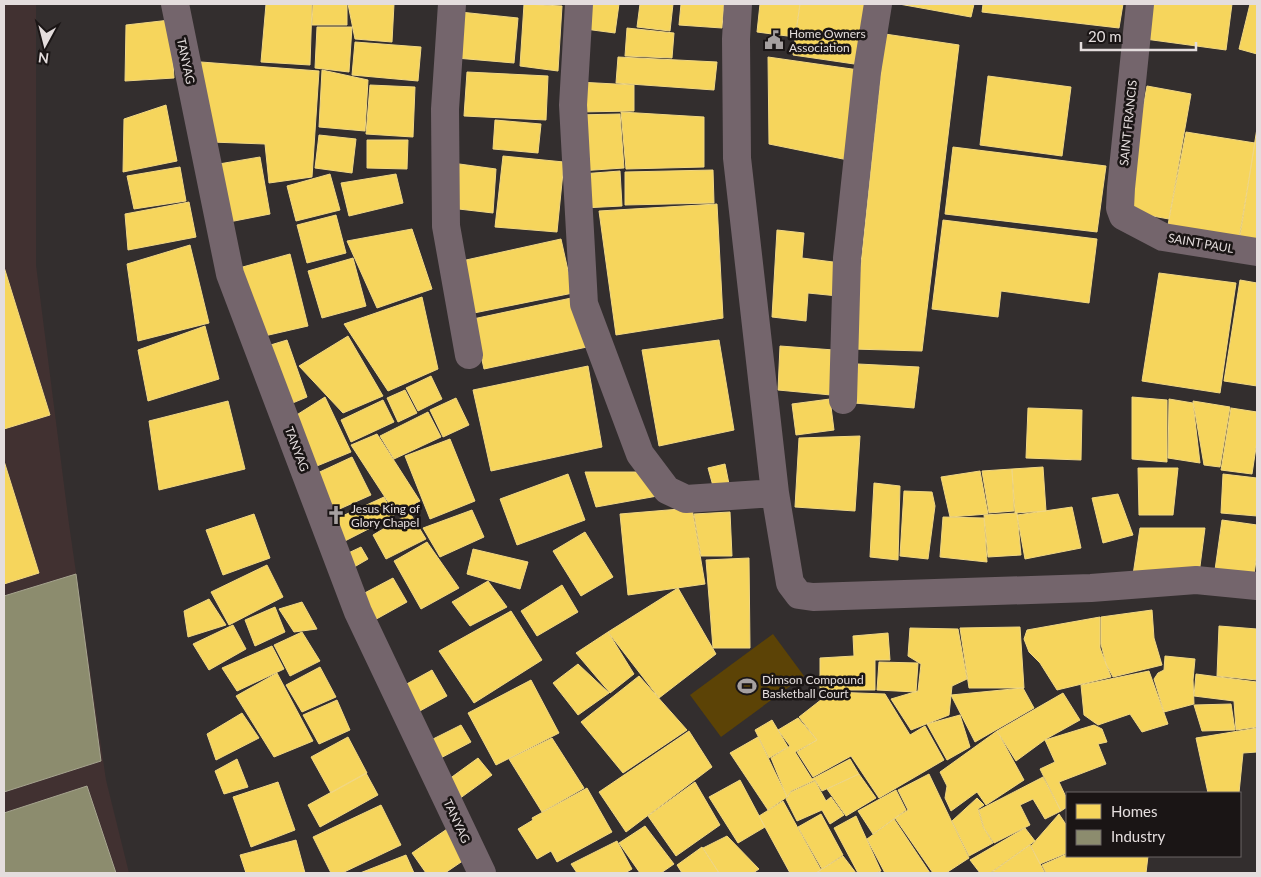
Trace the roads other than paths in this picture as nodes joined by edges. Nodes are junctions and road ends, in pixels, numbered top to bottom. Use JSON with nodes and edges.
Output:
{"nodes":[{"id":1,"x":174,"y":4,"type":"edge"},
{"id":2,"x":452,"y":4,"type":"edge"},
{"id":3,"x":579,"y":4,"type":"edge"},
{"id":4,"x":738,"y":4,"type":"edge"},
{"id":5,"x":878,"y":4,"type":"edge"},
{"id":6,"x":1140,"y":4,"type":"edge"},
{"id":7,"x":1145,"y":229,"type":"joint"},
{"id":8,"x":1257,"y":252,"type":"edge"},
{"id":9,"x":469,"y":355,"type":"dead end"},
{"id":10,"x":843,"y":400,"type":"dead end"},
{"id":11,"x":775,"y":493,"type":"junction"},
{"id":12,"x":1257,"y":586,"type":"edge"},
{"id":13,"x":482,"y":873,"type":"edge"}],
"edges":[{"from":1,"to":13,"type":"street","name":"TANYAG"},
{"from":2,"to":9,"type":"street"},
{"from":3,"to":11,"type":"street"},
{"from":4,"to":11,"type":"street"},
{"from":5,"to":10,"type":"street"},
{"from":6,"to":7,"type":"street","name":"SAINT FRANCIS"},
{"from":7,"to":8,"type":"street","name":"SAINT PAUL"},
{"from":11,"to":12,"type":"street"}]}
